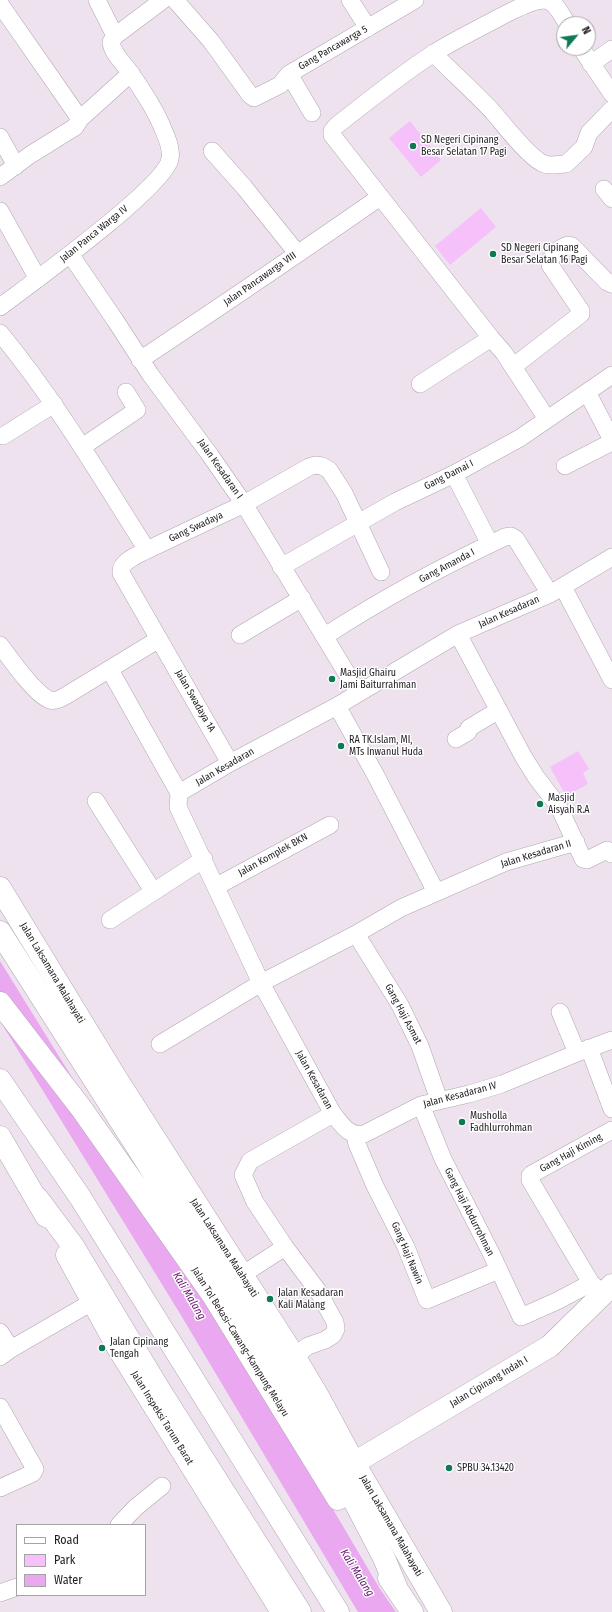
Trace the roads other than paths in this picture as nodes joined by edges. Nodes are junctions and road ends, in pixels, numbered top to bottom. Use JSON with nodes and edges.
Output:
{"nodes":[{"id":1,"x":4,"y":0,"type":"edge"},
{"id":2,"x":97,"y":0,"type":"edge"},
{"id":3,"x":163,"y":0,"type":"edge"},
{"id":4,"x":175,"y":0,"type":"edge"},
{"id":5,"x":350,"y":0,"type":"edge"},
{"id":6,"x":415,"y":0,"type":"edge"},
{"id":7,"x":0,"y":3,"type":"edge"},
{"id":8,"x":562,"y":16,"type":"edge"},
{"id":9,"x":368,"y":28,"type":"junction"},
{"id":10,"x":115,"y":36,"type":"junction"},
{"id":11,"x":612,"y":49,"type":"edge"},
{"id":12,"x":433,"y":53,"type":"junction"},
{"id":13,"x":586,"y":56,"type":"edge"},
{"id":14,"x":591,"y":64,"type":"junction"},
{"id":15,"x":131,"y":73,"type":"junction"},
{"id":16,"x":289,"y":74,"type":"junction"},
{"id":17,"x":612,"y":94,"type":"edge"},
{"id":18,"x":612,"y":110,"type":"edge"},
{"id":19,"x":312,"y":113,"type":"dead end"},
{"id":20,"x":80,"y":119,"type":"junction"},
{"id":21,"x":0,"y":137,"type":"edge"},
{"id":22,"x":212,"y":150,"type":"dead end"},
{"id":23,"x":16,"y":166,"type":"junction"},
{"id":24,"x":0,"y":177,"type":"edge"},
{"id":25,"x":380,"y":197,"type":"junction"},
{"id":26,"x":0,"y":211,"type":"edge"},
{"id":27,"x":297,"y":253,"type":"junction"},
{"id":28,"x":70,"y":254,"type":"junction"},
{"id":29,"x":38,"y":279,"type":"junction"},
{"id":30,"x":612,"y":283,"type":"edge"},
{"id":31,"x":0,"y":307,"type":"edge"},
{"id":32,"x":0,"y":334,"type":"edge"},
{"id":33,"x":491,"y":338,"type":"junction"},
{"id":34,"x":140,"y":360,"type":"junction"},
{"id":35,"x":514,"y":366,"type":"junction"},
{"id":36,"x":612,"y":375,"type":"edge"},
{"id":37,"x":420,"y":384,"type":"dead end"},
{"id":38,"x":126,"y":392,"type":"dead end"},
{"id":39,"x":587,"y":392,"type":"junction"},
{"id":40,"x":54,"y":404,"type":"junction"},
{"id":41,"x":547,"y":419,"type":"junction"},
{"id":42,"x":3,"y":436,"type":"dead end"},
{"id":43,"x":612,"y":441,"type":"edge"},
{"id":44,"x":82,"y":447,"type":"junction"},
{"id":45,"x":566,"y":466,"type":"dead end"},
{"id":46,"x":454,"y":474,"type":"junction"},
{"id":47,"x":244,"y":504,"type":"junction"},
{"id":48,"x":358,"y":523,"type":"junction"},
{"id":49,"x":490,"y":544,"type":"junction"},
{"id":50,"x":147,"y":550,"type":"junction"},
{"id":51,"x":612,"y":556,"type":"edge"},
{"id":52,"x":281,"y":567,"type":"junction"},
{"id":53,"x":381,"y":572,"type":"dead end"},
{"id":54,"x":556,"y":590,"type":"junction"},
{"id":55,"x":302,"y":598,"type":"junction"},
{"id":56,"x":458,"y":634,"type":"junction"},
{"id":57,"x":240,"y":635,"type":"dead end"},
{"id":58,"x":325,"y":636,"type":"junction"},
{"id":59,"x":159,"y":639,"type":"junction"},
{"id":60,"x":0,"y":645,"type":"edge"},
{"id":61,"x":110,"y":670,"type":"junction"},
{"id":62,"x":612,"y":680,"type":"edge"},
{"id":63,"x":358,"y":692,"type":"junction"},
{"id":64,"x":337,"y":706,"type":"junction"},
{"id":65,"x":499,"y":710,"type":"junction"},
{"id":66,"x":456,"y":739,"type":"dead end"},
{"id":67,"x":230,"y":763,"type":"junction"},
{"id":68,"x":179,"y":793,"type":"junction"},
{"id":69,"x":96,"y":801,"type":"dead end"},
{"id":70,"x":330,"y":824,"type":"dead end"},
{"id":71,"x":576,"y":842,"type":"junction"},
{"id":72,"x":612,"y":854,"type":"edge"},
{"id":73,"x":204,"y":859,"type":"junction"},
{"id":74,"x":217,"y":886,"type":"junction"},
{"id":75,"x":0,"y":888,"type":"edge"},
{"id":76,"x":153,"y":891,"type":"junction"},
{"id":77,"x":436,"y":892,"type":"junction"},
{"id":78,"x":110,"y":920,"type":"dead end"},
{"id":79,"x":0,"y":932,"type":"edge"},
{"id":80,"x":356,"y":934,"type":"junction"},
{"id":81,"x":261,"y":983,"type":"junction"},
{"id":82,"x":0,"y":1003,"type":"edge"},
{"id":83,"x":560,"y":1012,"type":"dead end"},
{"id":84,"x":612,"y":1040,"type":"edge"},
{"id":85,"x":160,"y":1044,"type":"dead end"},
{"id":86,"x":583,"y":1050,"type":"junction"},
{"id":87,"x":0,"y":1080,"type":"edge"},
{"id":88,"x":439,"y":1100,"type":"junction"},
{"id":89,"x":421,"y":1105,"type":"junction"},
{"id":90,"x":612,"y":1109,"type":"edge"},
{"id":91,"x":333,"y":1114,"type":"junction"},
{"id":92,"x":612,"y":1130,"type":"edge"},
{"id":93,"x":355,"y":1135,"type":"junction"},
{"id":94,"x":0,"y":1137,"type":"edge"},
{"id":95,"x":38,"y":1199,"type":"junction"},
{"id":96,"x":285,"y":1247,"type":"junction"},
{"id":97,"x":499,"y":1270,"type":"junction"},
{"id":98,"x":242,"y":1275,"type":"junction"},
{"id":99,"x":602,"y":1288,"type":"edge"},
{"id":100,"x":92,"y":1302,"type":"junction"},
{"id":101,"x":0,"y":1332,"type":"edge"},
{"id":102,"x":6,"y":1353,"type":"edge"},
{"id":103,"x":294,"y":1356,"type":"junction"},
{"id":104,"x":0,"y":1407,"type":"edge"},
{"id":105,"x":354,"y":1463,"type":"junction"},
{"id":106,"x":162,"y":1486,"type":"dead end"},
{"id":107,"x":0,"y":1488,"type":"edge"},
{"id":108,"x":120,"y":1524,"type":"edge"},
{"id":109,"x":16,"y":1587,"type":"edge"},
{"id":110,"x":397,"y":1589,"type":"junction"},
{"id":111,"x":0,"y":1593,"type":"edge"},
{"id":112,"x":282,"y":1612,"type":"edge"},
{"id":113,"x":300,"y":1612,"type":"edge"},
{"id":114,"x":338,"y":1612,"type":"edge"},
{"id":115,"x":412,"y":1612,"type":"edge"},
{"id":116,"x":441,"y":1612,"type":"edge"}],
"edges":[{"from":1,"to":7,"type":"street"},
{"from":2,"to":10,"type":"street"},
{"from":3,"to":10,"type":"street"},
{"from":4,"to":16,"type":"street","name":"Gang Pancawarga 5"},
{"from":5,"to":9,"type":"street"},
{"from":6,"to":9,"type":"street","name":"Gang Pancawarga 5"},
{"from":7,"to":20,"type":"street"},
{"from":8,"to":12,"type":"street"},
{"from":9,"to":16,"type":"street","name":"Gang Pancawarga 5"},
{"from":10,"to":15,"type":"street"},
{"from":11,"to":14,"type":"street"},
{"from":12,"to":18,"type":"street"},
{"from":12,"to":25,"type":"street"},
{"from":13,"to":14,"type":"street"},
{"from":14,"to":17,"type":"street"},
{"from":15,"to":20,"type":"street"},
{"from":15,"to":28,"type":"street","name":"Jalan Panca Warga IV"},
{"from":16,"to":19,"type":"street"},
{"from":20,"to":23,"type":"street"},
{"from":21,"to":23,"type":"street"},
{"from":22,"to":27,"type":"street"},
{"from":23,"to":24,"type":"street"},
{"from":25,"to":27,"type":"street","name":"Jalan Pancawarga VIII"},
{"from":25,"to":33,"type":"street"},
{"from":26,"to":29,"type":"street"},
{"from":27,"to":34,"type":"street","name":"Jalan Pancawarga VIII"},
{"from":28,"to":29,"type":"street","name":"Jalan Panca Warga IV"},
{"from":28,"to":34,"type":"street","name":"Jalan Kesadaran I"},
{"from":29,"to":31,"type":"street","name":"Jalan Panca Warga IV"},
{"from":30,"to":35,"type":"street"},
{"from":32,"to":40,"type":"street"},
{"from":33,"to":35,"type":"street"},
{"from":33,"to":37,"type":"street"},
{"from":34,"to":47,"type":"street","name":"Jalan Kesadaran I"},
{"from":35,"to":41,"type":"street"},
{"from":36,"to":39,"type":"street","name":"Gang Damai I"},
{"from":38,"to":44,"type":"street"},
{"from":39,"to":41,"type":"street","name":"Gang Damai I"},
{"from":39,"to":43,"type":"street"},
{"from":40,"to":42,"type":"street"},
{"from":40,"to":44,"type":"street"},
{"from":41,"to":46,"type":"street","name":"Gang Damai I"},
{"from":43,"to":45,"type":"street"},
{"from":44,"to":50,"type":"street"},
{"from":46,"to":48,"type":"street","name":"Gang Damai I"},
{"from":46,"to":49,"type":"street"},
{"from":47,"to":48,"type":"street","name":"Gang Swadaya"},
{"from":47,"to":50,"type":"street","name":"Gang Swadaya"},
{"from":47,"to":52,"type":"street","name":"Jalan Kesadaran I"},
{"from":48,"to":52,"type":"street","name":"Gang Damai I"},
{"from":48,"to":53,"type":"street"},
{"from":49,"to":54,"type":"street","name":"Gang Amanda I"},
{"from":49,"to":58,"type":"street","name":"Gang Amanda I"},
{"from":50,"to":59,"type":"street","name":"Gang Swadaya"},
{"from":51,"to":54,"type":"street","name":"Jalan Kesadaran"},
{"from":52,"to":55,"type":"street","name":"Jalan Kesadaran I"},
{"from":54,"to":56,"type":"street","name":"Jalan Kesadaran"},
{"from":54,"to":62,"type":"street"},
{"from":55,"to":57,"type":"street"},
{"from":55,"to":58,"type":"street","name":"Jalan Kesadaran I"},
{"from":56,"to":63,"type":"street","name":"Jalan Kesadaran"},
{"from":56,"to":65,"type":"street","name":"Jalan Kesadaran II"},
{"from":58,"to":63,"type":"street","name":"Jalan Kesadaran I"},
{"from":59,"to":61,"type":"street"},
{"from":59,"to":67,"type":"street","name":"Jalan Swadaya 1A"},
{"from":60,"to":61,"type":"street"},
{"from":61,"to":68,"type":"street"},
{"from":63,"to":64,"type":"street","name":"Jalan Kesadaran"},
{"from":64,"to":67,"type":"street","name":"Jalan Kesadaran"},
{"from":64,"to":77,"type":"street"},
{"from":65,"to":66,"type":"street"},
{"from":65,"to":71,"type":"street","name":"Jalan Kesadaran II"},
{"from":67,"to":68,"type":"street","name":"Jalan Kesadaran"},
{"from":68,"to":73,"type":"street","name":"Jalan Kesadaran"},
{"from":69,"to":76,"type":"street"},
{"from":70,"to":74,"type":"street","name":"Jalan Komplek BKN"},
{"from":71,"to":72,"type":"street"},
{"from":71,"to":77,"type":"street","name":"Jalan Kesadaran II"},
{"from":73,"to":74,"type":"street","name":"Jalan Kesadaran"},
{"from":73,"to":76,"type":"street"},
{"from":74,"to":81,"type":"street","name":"Jalan Kesadaran"},
{"from":75,"to":98,"type":"main road","name":"Jalan Laksamana Malahayati"},
{"from":76,"to":78,"type":"street"},
{"from":77,"to":80,"type":"street","name":"Jalan Kesadaran II"},
{"from":79,"to":110,"type":"main road"},
{"from":80,"to":81,"type":"street","name":"Jalan Kesadaran II"},
{"from":80,"to":88,"type":"street","name":"Gang Haji Asmat"},
{"from":81,"to":85,"type":"street","name":"Jalan Kesadaran II"},
{"from":81,"to":91,"type":"street","name":"Jalan Kesadaran"},
{"from":82,"to":110,"type":"main road","name":"Jalan Tol Bekasi–Cawang–Kampung Melayu"},
{"from":83,"to":86,"type":"street"},
{"from":84,"to":86,"type":"street","name":"Jalan Kesadaran IV"},
{"from":86,"to":88,"type":"street","name":"Jalan Kesadaran IV"},
{"from":86,"to":90,"type":"street"},
{"from":87,"to":114,"type":"main road"},
{"from":88,"to":89,"type":"street","name":"Jalan Kesadaran IV"},
{"from":89,"to":93,"type":"street","name":"Jalan Kesadaran IV"},
{"from":89,"to":97,"type":"street","name":"Gang Haji Abdurrohman"},
{"from":91,"to":93,"type":"street","name":"Jalan Kesadaran"},
{"from":91,"to":96,"type":"street"},
{"from":92,"to":99,"type":"street","name":"Gang Haji Kiming"},
{"from":93,"to":97,"type":"street","name":"Gang Haji Nawin"},
{"from":94,"to":95,"type":"main road","name":"Jalan Inspeksi Tarum Barat"},
{"from":95,"to":100,"type":"main road","name":"Jalan Inspeksi Tarum Barat"},
{"from":95,"to":113,"type":"main road"},
{"from":96,"to":98,"type":"street"},
{"from":96,"to":103,"type":"street"},
{"from":97,"to":99,"type":"street","name":"Gang Haji Abdurrohman"},
{"from":98,"to":103,"type":"main road","name":"Jalan Laksamana Malahayati"},
{"from":99,"to":105,"type":"main road","name":"Jalan Cipinang Indah I"},
{"from":100,"to":102,"type":"street"},
{"from":100,"to":112,"type":"main road","name":"Jalan Inspeksi Tarum Barat"},
{"from":101,"to":102,"type":"street"},
{"from":103,"to":105,"type":"main road","name":"Jalan Laksamana Malahayati"},
{"from":104,"to":107,"type":"street"},
{"from":105,"to":116,"type":"main road","name":"Jalan Laksamana Malahayati"},
{"from":106,"to":108,"type":"street"},
{"from":109,"to":111,"type":"street"},
{"from":110,"to":115,"type":"main road","name":"Jalan Tol Bekasi–Cawang–Kampung Melayu"}]}
